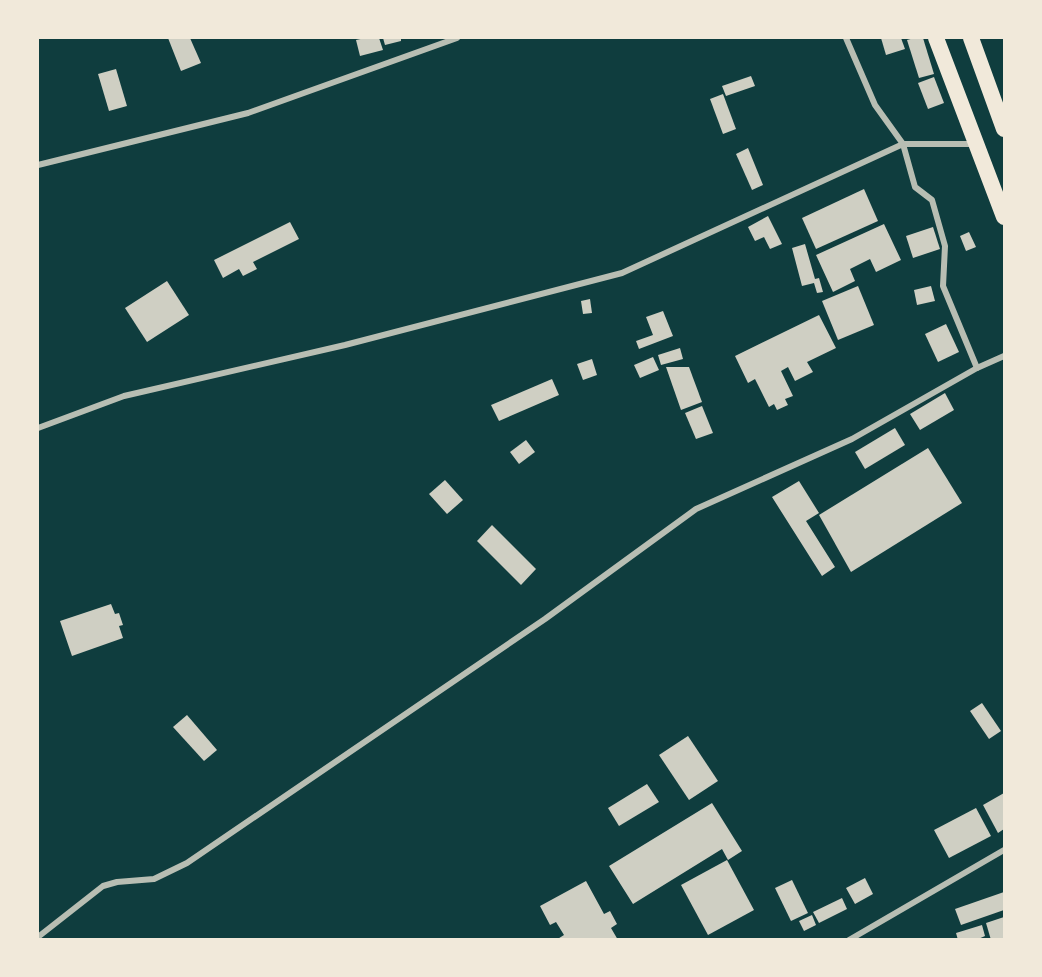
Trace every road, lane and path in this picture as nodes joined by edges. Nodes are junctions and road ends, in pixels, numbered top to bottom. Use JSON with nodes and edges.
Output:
{"nodes":[{"id":1,"x":457,"y":38,"type":"edge"},
{"id":2,"x":846,"y":38,"type":"edge"},
{"id":3,"x":936,"y":38,"type":"edge"},
{"id":4,"x":971,"y":38,"type":"edge"},
{"id":5,"x":1005,"y":129,"type":"edge"},
{"id":6,"x":903,"y":144,"type":"junction"},
{"id":7,"x":976,"y":144,"type":"junction"},
{"id":8,"x":38,"y":165,"type":"edge"},
{"id":9,"x":1005,"y":217,"type":"edge"},
{"id":10,"x":1005,"y":356,"type":"edge"},
{"id":11,"x":977,"y":368,"type":"junction"},
{"id":12,"x":38,"y":429,"type":"edge"},
{"id":13,"x":1005,"y":850,"type":"edge"},
{"id":14,"x":38,"y":937,"type":"edge"},
{"id":15,"x":849,"y":939,"type":"edge"}],
"edges":[{"from":1,"to":8,"type":"street"},
{"from":2,"to":6,"type":"street"},
{"from":3,"to":7,"type":"highway"},
{"from":4,"to":5,"type":"highway"},
{"from":6,"to":7,"type":"street"},
{"from":6,"to":11,"type":"street"},
{"from":6,"to":12,"type":"street"},
{"from":7,"to":9,"type":"highway"},
{"from":10,"to":11,"type":"street"},
{"from":11,"to":14,"type":"street"},
{"from":13,"to":15,"type":"street"}]}
